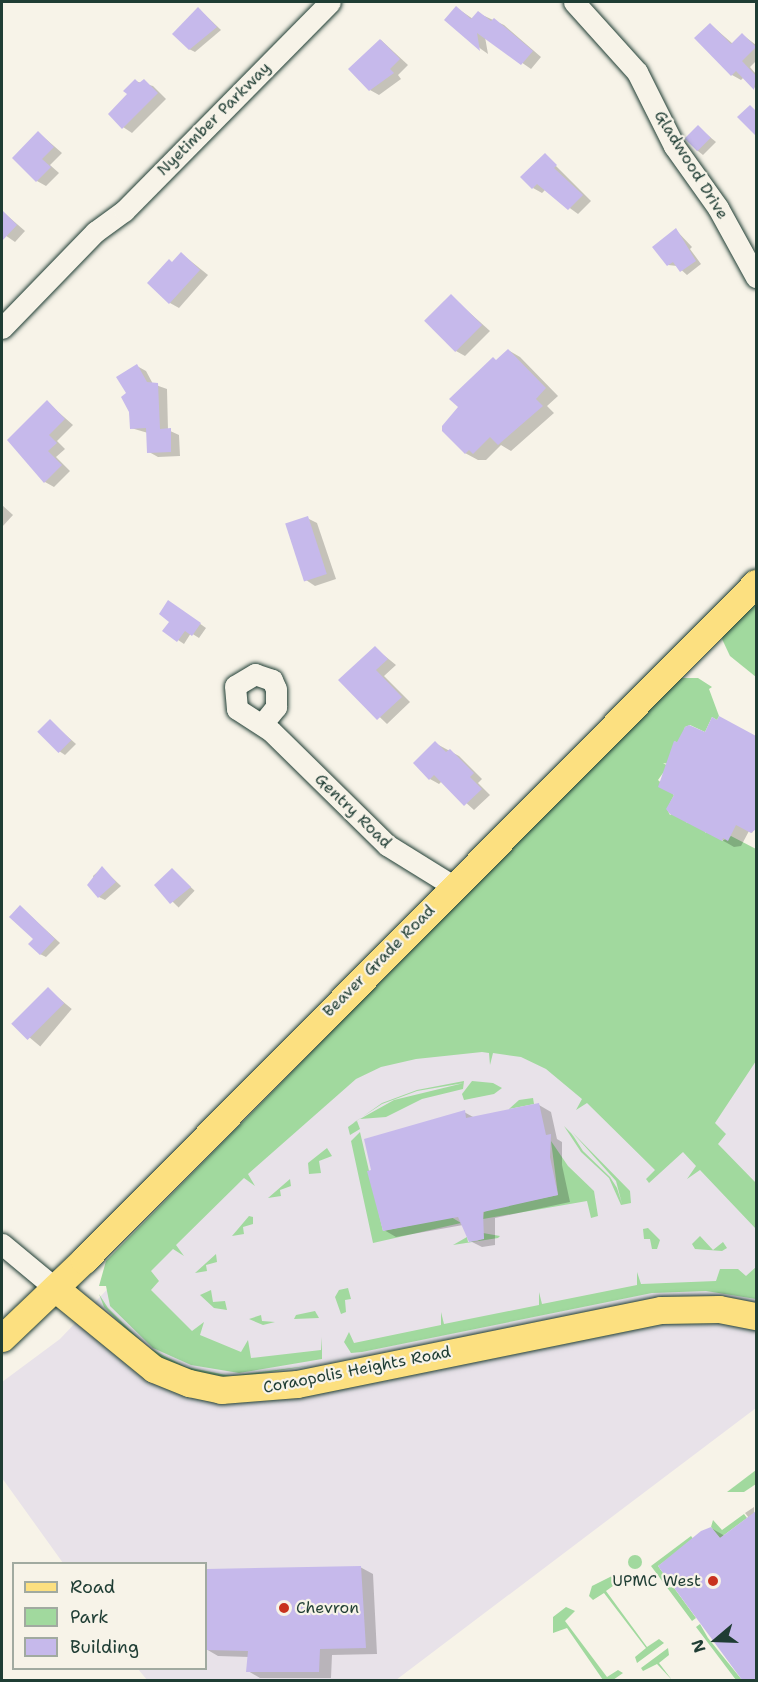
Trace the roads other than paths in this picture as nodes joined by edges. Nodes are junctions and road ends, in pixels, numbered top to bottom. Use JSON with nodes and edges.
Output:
{"nodes":[{"id":1,"x":310,"y":2,"type":"edge"},
{"id":2,"x":330,"y":2,"type":"edge"},
{"id":3,"x":574,"y":2,"type":"edge"},
{"id":4,"x":94,"y":232,"type":"junction"},
{"id":5,"x":756,"y":278,"type":"edge"},
{"id":6,"x":2,"y":328,"type":"edge"},
{"id":7,"x":756,"y":583,"type":"edge"},
{"id":8,"x":263,"y":723,"type":"dead end"},
{"id":9,"x":453,"y":886,"type":"junction"},
{"id":10,"x":2,"y":1244,"type":"edge"},
{"id":11,"x":55,"y":1288,"type":"junction"},
{"id":12,"x":756,"y":1316,"type":"edge"},
{"id":13,"x":2,"y":1338,"type":"edge"}],
"edges":[{"from":1,"to":4,"type":"street","name":"Nyetimber Parkway"},
{"from":2,"to":4,"type":"street","name":"Nyetimber Parkway"},
{"from":3,"to":5,"type":"street","name":"Gladwood Drive"},
{"from":4,"to":6,"type":"street","name":"Nyetimber Parkway"},
{"from":7,"to":9,"type":"main road","name":"Beaver Grade Road"},
{"from":8,"to":9,"type":"street","name":"Gentry Road"},
{"from":9,"to":11,"type":"main road","name":"Beaver Grade Road"},
{"from":10,"to":11,"type":"street","name":"Coraopolis Heights Road"},
{"from":11,"to":12,"type":"main road","name":"Coraopolis Heights Road"},
{"from":11,"to":13,"type":"main road","name":"Beaver Grade Road"}]}
